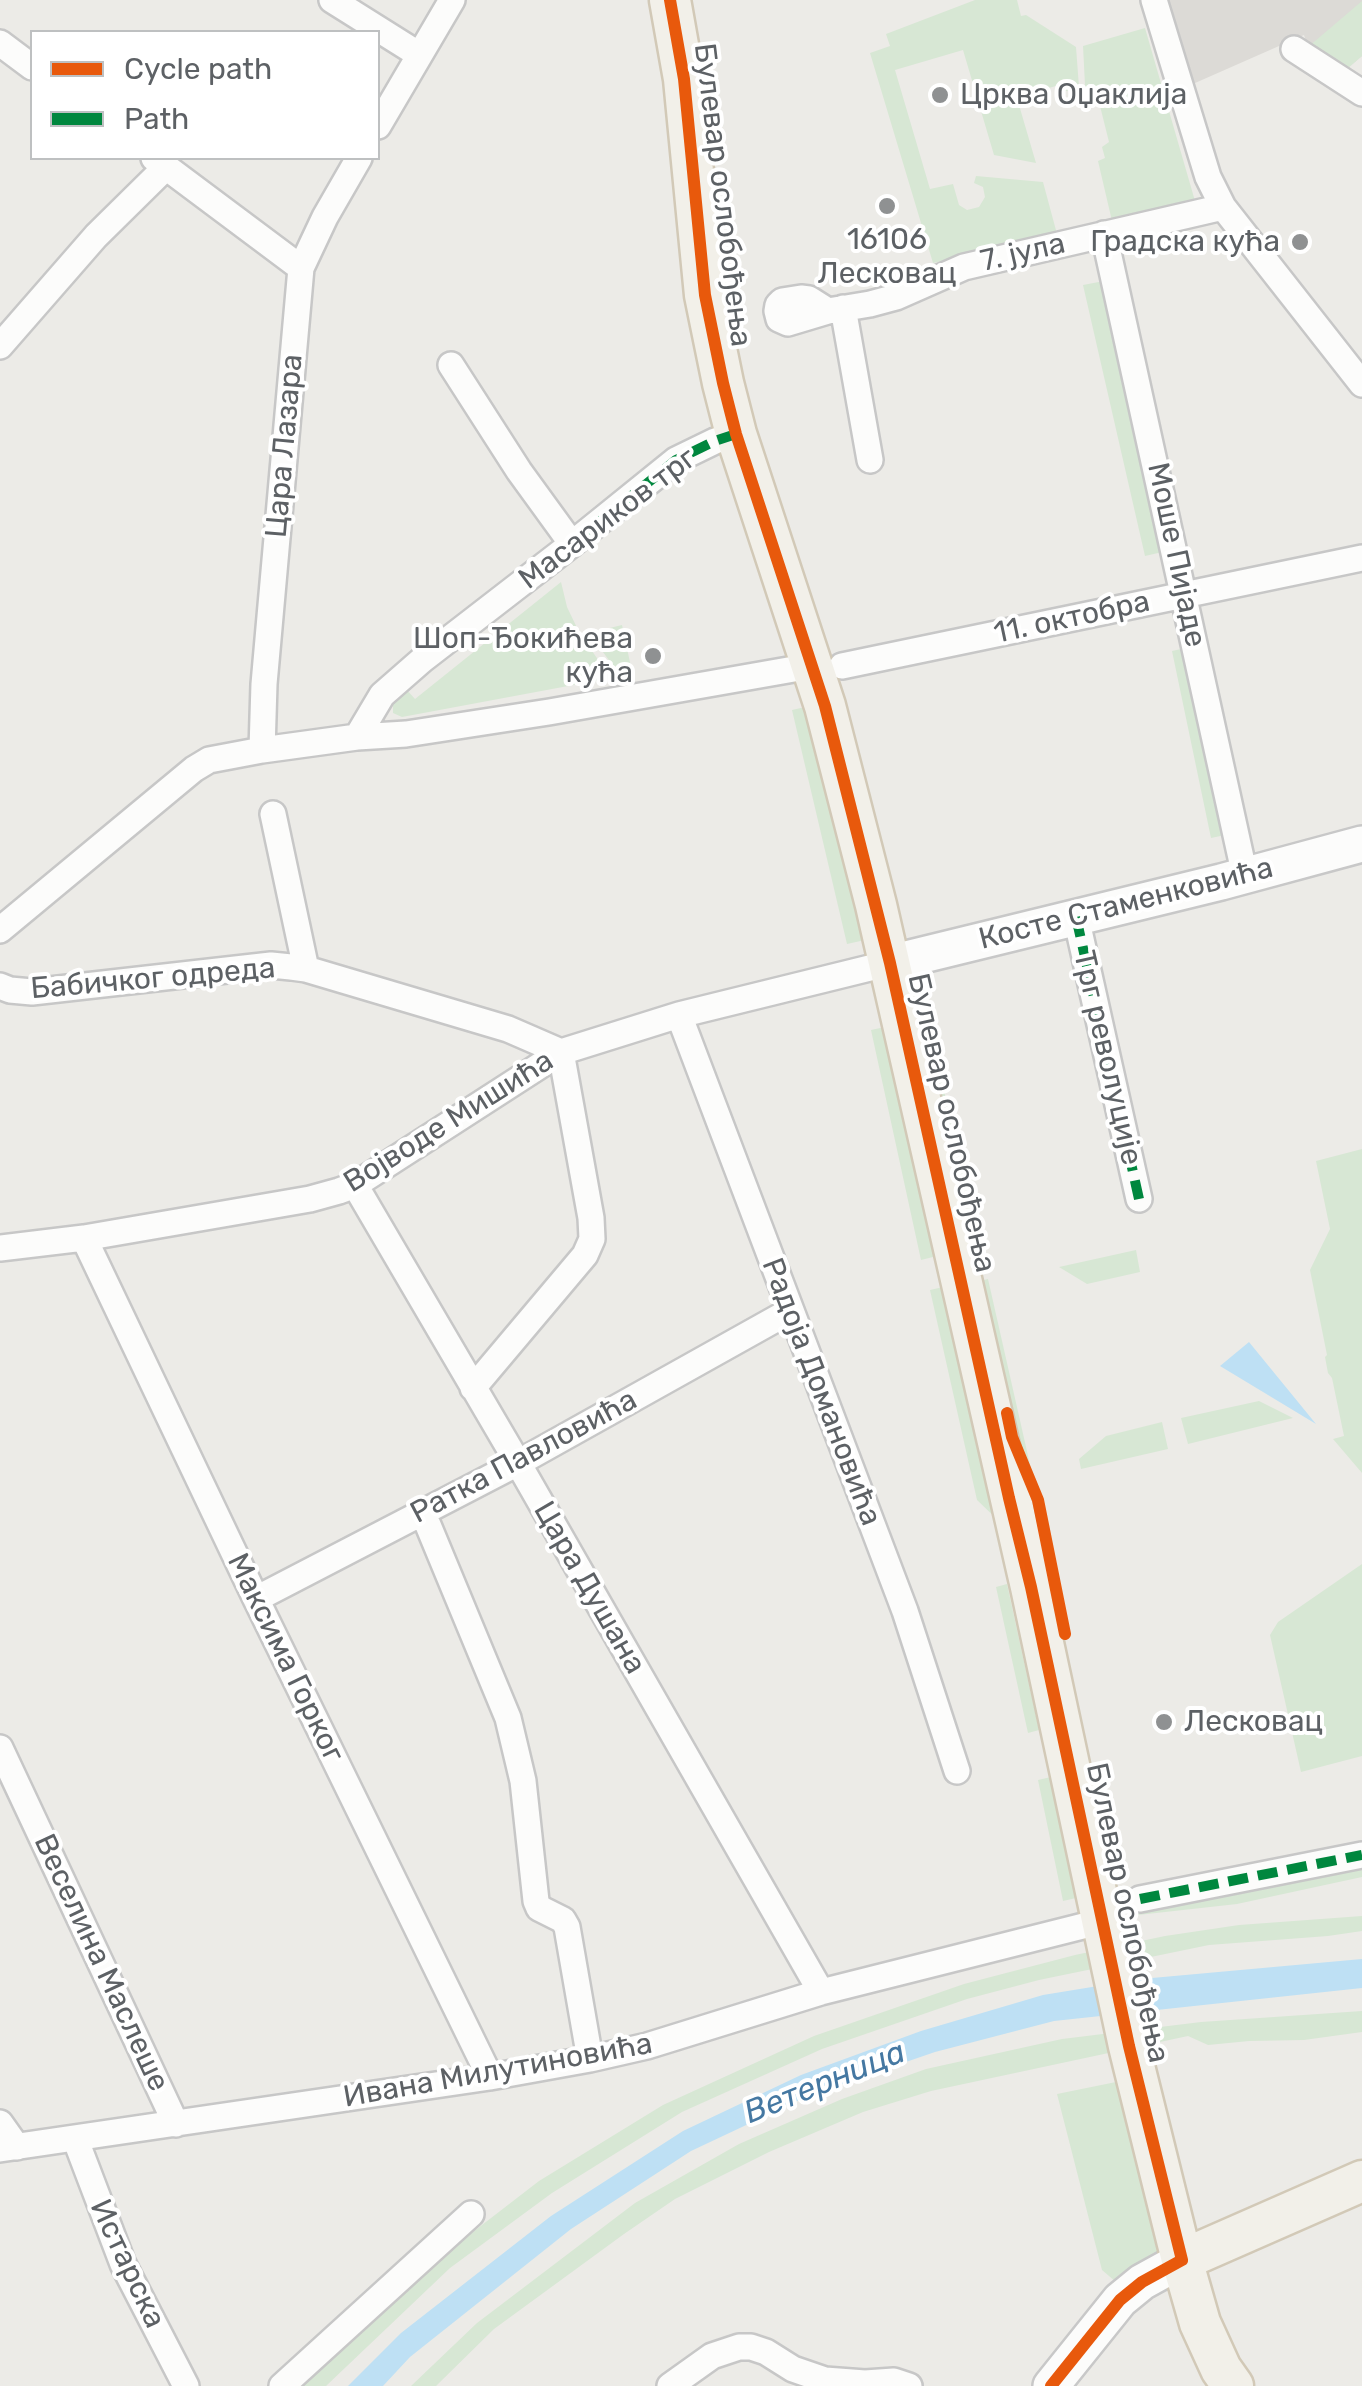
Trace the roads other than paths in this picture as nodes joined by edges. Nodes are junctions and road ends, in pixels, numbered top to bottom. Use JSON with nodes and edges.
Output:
{"nodes":[{"id":1,"x":452,"y":0,"type":"edge"},
{"id":2,"x":670,"y":0,"type":"edge"},
{"id":3,"x":1154,"y":0,"type":"edge"},
{"id":4,"x":335,"y":1,"type":"edge"},
{"id":5,"x":0,"y":43,"type":"edge"},
{"id":6,"x":1294,"y":49,"type":"dead end"},
{"id":7,"x":418,"y":54,"type":"junction"},
{"id":8,"x":30,"y":66,"type":"edge"},
{"id":9,"x":1362,"y":93,"type":"edge"},
{"id":10,"x":380,"y":122,"type":"edge"},
{"id":11,"x":359,"y":160,"type":"edge"},
{"id":12,"x":160,"y":162,"type":"edge"},
{"id":13,"x":1222,"y":206,"type":"junction"},
{"id":14,"x":1104,"y":234,"type":"junction"},
{"id":15,"x":300,"y":268,"type":"junction"},
{"id":16,"x":0,"y":346,"type":"edge"},
{"id":17,"x":451,"y":365,"type":"dead end"},
{"id":18,"x":1362,"y":384,"type":"edge"},
{"id":19,"x":736,"y":434,"type":"junction"},
{"id":20,"x":870,"y":460,"type":"dead end"},
{"id":21,"x":572,"y":544,"type":"junction"},
{"id":22,"x":1362,"y":558,"type":"edge"},
{"id":23,"x":1185,"y":594,"type":"junction"},
{"id":24,"x":826,"y":666,"type":"junction"},
{"id":25,"x":357,"y":737,"type":"junction"},
{"id":26,"x":262,"y":750,"type":"junction"},
{"id":27,"x":274,"y":814,"type":"dead end"},
{"id":28,"x":1362,"y":844,"type":"edge"},
{"id":29,"x":1245,"y":876,"type":"junction"},
{"id":30,"x":1076,"y":917,"type":"junction"},
{"id":31,"x":0,"y":930,"type":"edge"},
{"id":32,"x":890,"y":963,"type":"junction"},
{"id":33,"x":306,"y":969,"type":"junction"},
{"id":34,"x":0,"y":986,"type":"edge"},
{"id":35,"x":679,"y":1015,"type":"junction"},
{"id":36,"x":561,"y":1052,"type":"junction"},
{"id":37,"x":355,"y":1185,"type":"junction"},
{"id":38,"x":1139,"y":1199,"type":"dead end"},
{"id":39,"x":84,"y":1238,"type":"junction"},
{"id":40,"x":0,"y":1248,"type":"edge"},
{"id":41,"x":790,"y":1311,"type":"junction"},
{"id":42,"x":473,"y":1388,"type":"junction"},
{"id":43,"x":518,"y":1462,"type":"junction"},
{"id":44,"x":421,"y":1513,"type":"junction"},
{"id":45,"x":256,"y":1599,"type":"junction"},
{"id":46,"x":0,"y":1748,"type":"edge"},
{"id":47,"x":957,"y":1771,"type":"dead end"},
{"id":48,"x":1362,"y":1854,"type":"edge"},
{"id":49,"x":1140,"y":1899,"type":"dead end"},
{"id":50,"x":1106,"y":1934,"type":"junction"},
{"id":51,"x":822,"y":1992,"type":"junction"},
{"id":52,"x":590,"y":2058,"type":"junction"},
{"id":53,"x":490,"y":2077,"type":"junction"},
{"id":54,"x":0,"y":2123,"type":"edge"},
{"id":55,"x":176,"y":2124,"type":"junction"},
{"id":56,"x":75,"y":2138,"type":"junction"},
{"id":57,"x":8,"y":2148,"type":"edge"},
{"id":58,"x":1362,"y":2181,"type":"edge"},
{"id":59,"x":471,"y":2214,"type":"dead end"},
{"id":60,"x":1182,"y":2260,"type":"junction"},
{"id":61,"x":186,"y":2386,"type":"edge"},
{"id":62,"x":282,"y":2386,"type":"edge"},
{"id":63,"x":670,"y":2386,"type":"edge"},
{"id":64,"x":909,"y":2386,"type":"edge"},
{"id":65,"x":1051,"y":2386,"type":"edge"},
{"id":66,"x":1233,"y":2386,"type":"edge"}],
"edges":[{"from":1,"to":7,"type":"street"},
{"from":2,"to":19,"type":"main road","name":"Булевар ослобођења"},
{"from":3,"to":13,"type":"street"},
{"from":4,"to":7,"type":"street"},
{"from":5,"to":8,"type":"street"},
{"from":6,"to":9,"type":"street"},
{"from":7,"to":10,"type":"street"},
{"from":11,"to":15,"type":"street","name":"Цара Лазара"},
{"from":12,"to":15,"type":"street"},
{"from":12,"to":16,"type":"street"},
{"from":13,"to":14,"type":"street","name":"7. јула"},
{"from":13,"to":18,"type":"street"},
{"from":14,"to":20,"type":"street","name":"7. јула"},
{"from":14,"to":23,"type":"street","name":"Моше Пијаде"},
{"from":15,"to":26,"type":"street","name":"Цара Лазара"},
{"from":17,"to":21,"type":"street","name":"Масариков трг"},
{"from":19,"to":21,"type":"street","name":"Масариков трг"},
{"from":19,"to":24,"type":"main road","name":"Булевар ослобођења"},
{"from":21,"to":25,"type":"street","name":"Масариков трг"},
{"from":22,"to":23,"type":"street","name":"11. октобра"},
{"from":23,"to":24,"type":"street","name":"11. октобра"},
{"from":23,"to":29,"type":"street","name":"Моше Пијаде"},
{"from":24,"to":25,"type":"street"},
{"from":24,"to":32,"type":"main road","name":"Булевар ослобођења"},
{"from":25,"to":26,"type":"street"},
{"from":26,"to":31,"type":"street"},
{"from":27,"to":33,"type":"street","name":"Бабичког одреда"},
{"from":28,"to":29,"type":"street","name":"Косте Стаменковића"},
{"from":29,"to":30,"type":"street","name":"Косте Стаменковића"},
{"from":30,"to":32,"type":"street","name":"Косте Стаменковића"},
{"from":30,"to":38,"type":"street","name":"Трг револуције"},
{"from":32,"to":35,"type":"street","name":"Војводе Мишића"},
{"from":32,"to":50,"type":"main road","name":"Булевар ослобођења"},
{"from":33,"to":34,"type":"street","name":"Бабичког одреда"},
{"from":33,"to":36,"type":"street","name":"Бабичког одреда"},
{"from":35,"to":36,"type":"street","name":"Војводе Мишића"},
{"from":35,"to":41,"type":"street","name":"Радоја Домановића"},
{"from":36,"to":37,"type":"street","name":"Војводе Мишића"},
{"from":36,"to":42,"type":"street"},
{"from":37,"to":39,"type":"street","name":"Војводе Мишића"},
{"from":37,"to":42,"type":"street","name":"Цара Душана"},
{"from":39,"to":40,"type":"street","name":"Војводе Мишића"},
{"from":39,"to":45,"type":"street","name":"Максима Горког"},
{"from":41,"to":43,"type":"street","name":"Ратка Павловића"},
{"from":41,"to":47,"type":"street","name":"Радоја Домановића"},
{"from":42,"to":43,"type":"street","name":"Цара Душана"},
{"from":43,"to":44,"type":"street","name":"Ратка Павловића"},
{"from":43,"to":51,"type":"street","name":"Цара Душана"},
{"from":44,"to":45,"type":"street","name":"Ратка Павловића"},
{"from":44,"to":52,"type":"street"},
{"from":45,"to":53,"type":"street","name":"Максима Горког"},
{"from":46,"to":55,"type":"street","name":"Веселина Маслеше"},
{"from":48,"to":49,"type":"street"},
{"from":50,"to":51,"type":"street","name":"Ивана Милутиновића"},
{"from":50,"to":60,"type":"main road","name":"Булевар ослобођења"},
{"from":51,"to":52,"type":"street","name":"Ивана Милутиновића"},
{"from":52,"to":53,"type":"street","name":"Ивана Милутиновића"},
{"from":53,"to":55,"type":"street","name":"Ивана Милутиновића"},
{"from":54,"to":57,"type":"street"},
{"from":55,"to":56,"type":"street","name":"Ивана Милутиновића"},
{"from":56,"to":57,"type":"street","name":"Ивана Милутиновића"},
{"from":56,"to":61,"type":"street","name":"Истарска"},
{"from":58,"to":60,"type":"main road"},
{"from":59,"to":62,"type":"street"},
{"from":60,"to":65,"type":"street"},
{"from":60,"to":66,"type":"main road","name":"Булевар ослобођења"},
{"from":63,"to":64,"type":"street"}]}
